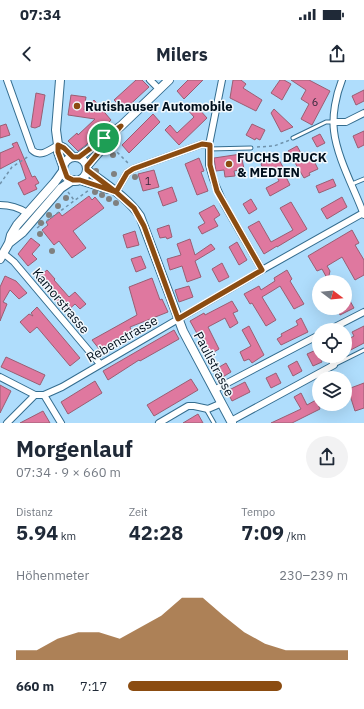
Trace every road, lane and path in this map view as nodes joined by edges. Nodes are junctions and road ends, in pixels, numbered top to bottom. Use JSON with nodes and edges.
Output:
{"nodes":[{"id":1,"x":7,"y":80,"type":"edge"},
{"id":2,"x":60,"y":80,"type":"edge"},
{"id":3,"x":150,"y":80,"type":"edge"},
{"id":4,"x":169,"y":80,"type":"edge"},
{"id":5,"x":222,"y":80,"type":"edge"},
{"id":6,"x":342,"y":80,"type":"edge"},
{"id":7,"x":159,"y":89,"type":"junction"},
{"id":8,"x":364,"y":113,"type":"edge"},
{"id":9,"x":334,"y":122,"type":"junction"},
{"id":10,"x":121,"y":126,"type":"junction"},
{"id":11,"x":293,"y":138,"type":"joint"},
{"id":12,"x":58,"y":145,"type":"junction"},
{"id":13,"x":209,"y":147,"type":"junction"},
{"id":14,"x":113,"y":148,"type":"dead end"},
{"id":15,"x":251,"y":148,"type":"joint"},
{"id":16,"x":34,"y":153,"type":"junction"},
{"id":17,"x":76,"y":157,"type":"junction"},
{"id":18,"x":63,"y":168,"type":"junction"},
{"id":19,"x":87,"y":168,"type":"junction"},
{"id":20,"x":133,"y":169,"type":"junction"},
{"id":21,"x":364,"y":179,"type":"edge"},
{"id":22,"x":76,"y":180,"type":"junction"},
{"id":23,"x":0,"y":184,"type":"edge"},
{"id":24,"x":352,"y":184,"type":"junction"},
{"id":25,"x":92,"y":188,"type":"dead end"},
{"id":26,"x":67,"y":191,"type":"dead end"},
{"id":27,"x":116,"y":192,"type":"junction"},
{"id":28,"x":75,"y":201,"type":"junction"},
{"id":29,"x":0,"y":206,"type":"edge"},
{"id":30,"x":26,"y":214,"type":"junction"},
{"id":31,"x":363,"y":214,"type":"edge"},
{"id":32,"x":34,"y":222,"type":"junction"},
{"id":33,"x":9,"y":243,"type":"junction"},
{"id":34,"x":1,"y":256,"type":"edge"},
{"id":35,"x":262,"y":270,"type":"junction"},
{"id":36,"x":364,"y":312,"type":"edge"},
{"id":37,"x":178,"y":319,"type":"junction"},
{"id":38,"x":343,"y":323,"type":"edge"},
{"id":39,"x":312,"y":339,"type":"edge"},
{"id":40,"x":364,"y":350,"type":"edge"},
{"id":41,"x":100,"y":364,"type":"junction"},
{"id":42,"x":334,"y":365,"type":"joint"},
{"id":43,"x":0,"y":377,"type":"edge"},
{"id":44,"x":214,"y":390,"type":"junction"},
{"id":45,"x":44,"y":395,"type":"junction"},
{"id":46,"x":35,"y":396,"type":"junction"},
{"id":47,"x":222,"y":403,"type":"junction"},
{"id":48,"x":206,"y":409,"type":"junction"},
{"id":49,"x":231,"y":422,"type":"edge"},
{"id":50,"x":7,"y":423,"type":"edge"},
{"id":51,"x":61,"y":423,"type":"edge"},
{"id":52,"x":160,"y":423,"type":"edge"},
{"id":53,"x":214,"y":423,"type":"edge"}],
"edges":[{"from":1,"to":16,"type":"street"},
{"from":2,"to":12,"type":"main road"},
{"from":3,"to":7,"type":"street"},
{"from":4,"to":7,"type":"main road"},
{"from":5,"to":13,"type":"street"},
{"from":6,"to":9,"type":"street"},
{"from":7,"to":10,"type":"main road"},
{"from":8,"to":9,"type":"street"},
{"from":9,"to":11,"type":"lane"},
{"from":9,"to":24,"type":"street"},
{"from":10,"to":17,"type":"main road"},
{"from":10,"to":19,"type":"main road"},
{"from":11,"to":15,"type":"path"},
{"from":12,"to":16,"type":"street"},
{"from":12,"to":17,"type":"main road"},
{"from":12,"to":18,"type":"main road"},
{"from":13,"to":15,"type":"lane"},
{"from":13,"to":20,"type":"street"},
{"from":13,"to":35,"type":"street"},
{"from":14,"to":20,"type":"path"},
{"from":16,"to":23,"type":"path"},
{"from":17,"to":18,"type":"main road"},
{"from":17,"to":19,"type":"main road"},
{"from":18,"to":22,"type":"main road"},
{"from":18,"to":30,"type":"main road"},
{"from":19,"to":22,"type":"main road"},
{"from":19,"to":27,"type":"main road","name":"Paulistrasse"},
{"from":20,"to":27,"type":"street"},
{"from":21,"to":24,"type":"lane"},
{"from":22,"to":27,"type":"main road","name":"Paulistrasse"},
{"from":22,"to":32,"type":"main road"},
{"from":24,"to":31,"type":"street"},
{"from":25,"to":28,"type":"path"},
{"from":26,"to":28,"type":"path"},
{"from":27,"to":37,"type":"main road","name":"Paulistrasse"},
{"from":28,"to":32,"type":"path"},
{"from":29,"to":30,"type":"street"},
{"from":30,"to":32,"type":"main road"},
{"from":30,"to":33,"type":"main road"},
{"from":31,"to":35,"type":"street","name":"Rebenstrasse"},
{"from":32,"to":33,"type":"main road"},
{"from":33,"to":34,"type":"main road"},
{"from":34,"to":41,"type":"street","name":"Kamorstrasse"},
{"from":35,"to":37,"type":"street","name":"Rebenstrasse"},
{"from":36,"to":38,"type":"street"},
{"from":37,"to":41,"type":"street","name":"Rebenstrasse"},
{"from":37,"to":44,"type":"main road","name":"Paulistrasse"},
{"from":39,"to":44,"type":"street"},
{"from":40,"to":42,"type":"lane"},
{"from":41,"to":45,"type":"street","name":"Rebenstrasse"},
{"from":42,"to":49,"type":"street"},
{"from":43,"to":46,"type":"street"},
{"from":44,"to":47,"type":"main road","name":"Paulistrasse"},
{"from":45,"to":46,"type":"street","name":"Rebenstrasse"},
{"from":45,"to":51,"type":"street"},
{"from":46,"to":50,"type":"street"},
{"from":47,"to":48,"type":"street"},
{"from":47,"to":49,"type":"main road","name":"Paulistrasse"},
{"from":48,"to":52,"type":"street"},
{"from":48,"to":53,"type":"lane"}]}
